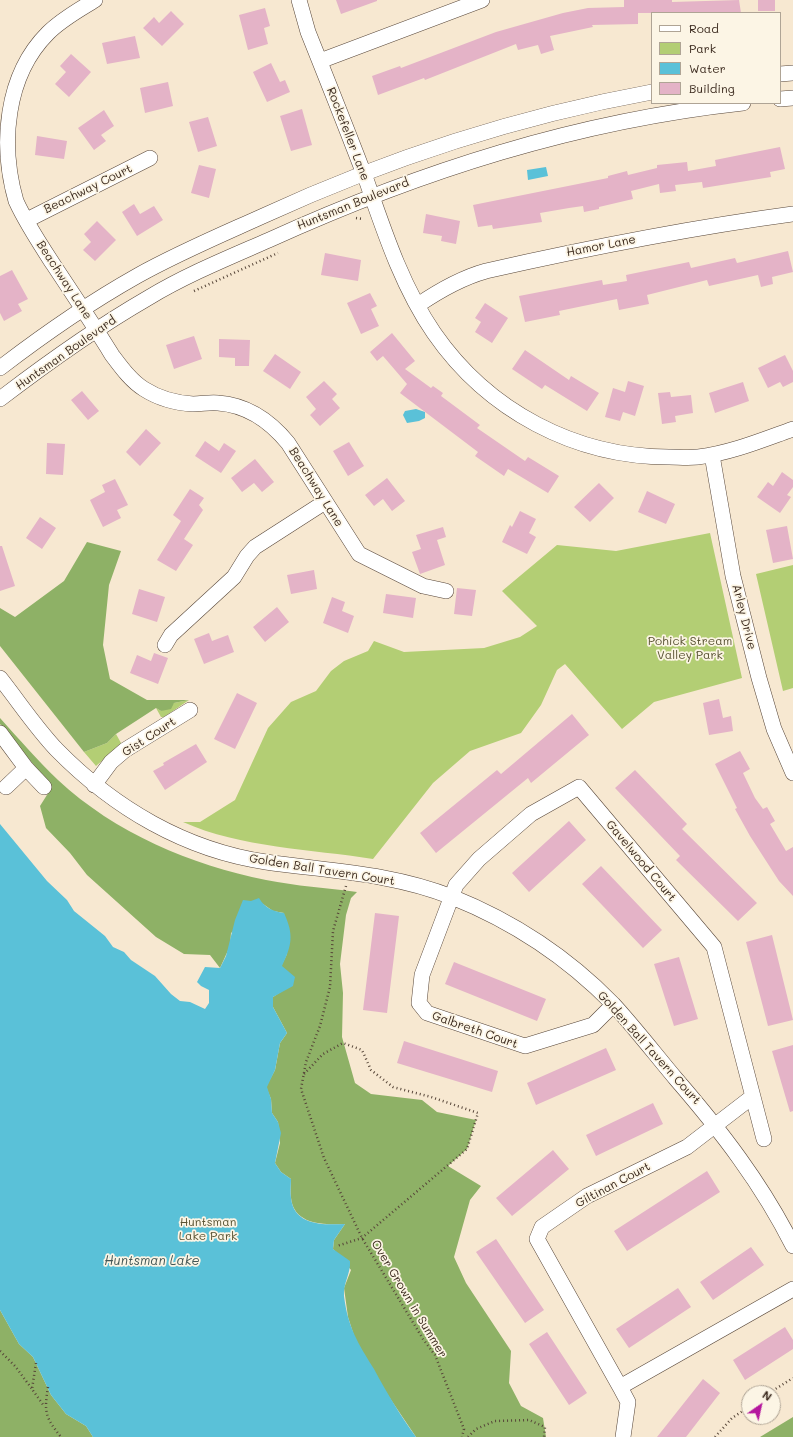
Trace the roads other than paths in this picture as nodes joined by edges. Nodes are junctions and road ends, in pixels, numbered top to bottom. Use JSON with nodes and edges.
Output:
{"nodes":[{"id":1,"x":95,"y":0,"type":"edge"},
{"id":2,"x":299,"y":0,"type":"edge"},
{"id":3,"x":482,"y":0,"type":"edge"},
{"id":4,"x":320,"y":61,"type":"junction"},
{"id":5,"x":793,"y":73,"type":"edge"},
{"id":6,"x":781,"y":74,"type":"edge"},
{"id":7,"x":651,"y":92,"type":"edge"},
{"id":8,"x":793,"y":98,"type":"edge"},
{"id":9,"x":781,"y":99,"type":"edge"},
{"id":10,"x":735,"y":104,"type":"edge"},
{"id":11,"x":150,"y":158,"type":"dead end"},
{"id":12,"x":363,"y":173,"type":"junction"},
{"id":13,"x":371,"y":196,"type":"junction"},
{"id":14,"x":793,"y":214,"type":"edge"},
{"id":15,"x":27,"y":220,"type":"junction"},
{"id":16,"x":418,"y":305,"type":"junction"},
{"id":17,"x":83,"y":309,"type":"junction"},
{"id":18,"x":96,"y":330,"type":"junction"},
{"id":19,"x":0,"y":368,"type":"edge"},
{"id":20,"x":0,"y":399,"type":"edge"},
{"id":21,"x":793,"y":429,"type":"edge"},
{"id":22,"x":712,"y":455,"type":"junction"},
{"id":23,"x":325,"y":502,"type":"junction"},
{"id":24,"x":446,"y":591,"type":"dead end"},
{"id":25,"x":165,"y":645,"type":"dead end"},
{"id":26,"x":0,"y":678,"type":"edge"},
{"id":27,"x":190,"y":710,"type":"dead end"},
{"id":28,"x":0,"y":733,"type":"edge"},
{"id":29,"x":26,"y":768,"type":"junction"},
{"id":30,"x":793,"y":773,"type":"edge"},
{"id":31,"x":94,"y":785,"type":"junction"},
{"id":32,"x":6,"y":787,"type":"dead end"},
{"id":33,"x":44,"y":787,"type":"dead end"},
{"id":34,"x":451,"y":897,"type":"junction"},
{"id":35,"x":613,"y":1005,"type":"junction"},
{"id":36,"x":752,"y":1097,"type":"junction"},
{"id":37,"x":716,"y":1124,"type":"junction"},
{"id":38,"x":764,"y":1139,"type":"dead end"},
{"id":39,"x":793,"y":1246,"type":"edge"},
{"id":40,"x":793,"y":1289,"type":"edge"},
{"id":41,"x":620,"y":1387,"type":"junction"},
{"id":42,"x":623,"y":1437,"type":"edge"}],
"edges":[{"from":1,"to":15,"type":"street","name":"Beachway Lane"},
{"from":2,"to":4,"type":"street","name":"Rockefeller Lane"},
{"from":3,"to":4,"type":"street"},
{"from":4,"to":12,"type":"street","name":"Rockefeller Lane"},
{"from":5,"to":6,"type":"street"},
{"from":7,"to":12,"type":"street","name":"Huntsman Boulevard"},
{"from":8,"to":9,"type":"street"},
{"from":10,"to":13,"type":"street","name":"Huntsman Boulevard"},
{"from":11,"to":15,"type":"street","name":"Beachway Court"},
{"from":12,"to":13,"type":"street","name":"Rockefeller Lane"},
{"from":12,"to":17,"type":"street","name":"Huntsman Boulevard"},
{"from":13,"to":16,"type":"street","name":"Rockefeller Lane"},
{"from":13,"to":18,"type":"street","name":"Huntsman Boulevard"},
{"from":14,"to":16,"type":"street","name":"Hamor Lane"},
{"from":15,"to":17,"type":"street","name":"Beachway Lane"},
{"from":16,"to":22,"type":"street","name":"Rockefeller Lane"},
{"from":17,"to":18,"type":"street","name":"Beachway Lane"},
{"from":17,"to":19,"type":"street","name":"Huntsman Boulevard"},
{"from":18,"to":20,"type":"street","name":"Huntsman Boulevard"},
{"from":18,"to":23,"type":"street","name":"Beachway Lane"},
{"from":21,"to":22,"type":"street","name":"Rockefeller Lane"},
{"from":22,"to":30,"type":"street","name":"Arley Drive"},
{"from":23,"to":24,"type":"street","name":"Beachway Lane"},
{"from":23,"to":25,"type":"street"},
{"from":26,"to":31,"type":"street","name":"Golden Ball Tavern Court"},
{"from":27,"to":31,"type":"street","name":"Gist Court"},
{"from":28,"to":29,"type":"street"},
{"from":29,"to":32,"type":"street"},
{"from":29,"to":33,"type":"street"},
{"from":31,"to":34,"type":"street","name":"Golden Ball Tavern Court"},
{"from":34,"to":35,"type":"street","name":"Golden Ball Tavern Court"},
{"from":34,"to":35,"type":"street","name":"Galbreth Court"},
{"from":34,"to":36,"type":"street","name":"Gavelwood Court"},
{"from":35,"to":37,"type":"street","name":"Golden Ball Tavern Court"},
{"from":36,"to":37,"type":"street"},
{"from":36,"to":38,"type":"street","name":"Gavelwood Court"},
{"from":37,"to":39,"type":"street","name":"Golden Ball Tavern Court"},
{"from":37,"to":41,"type":"street","name":"Giltinan Court"},
{"from":40,"to":41,"type":"street"},
{"from":41,"to":42,"type":"street","name":"Giltinan Court"}]}
